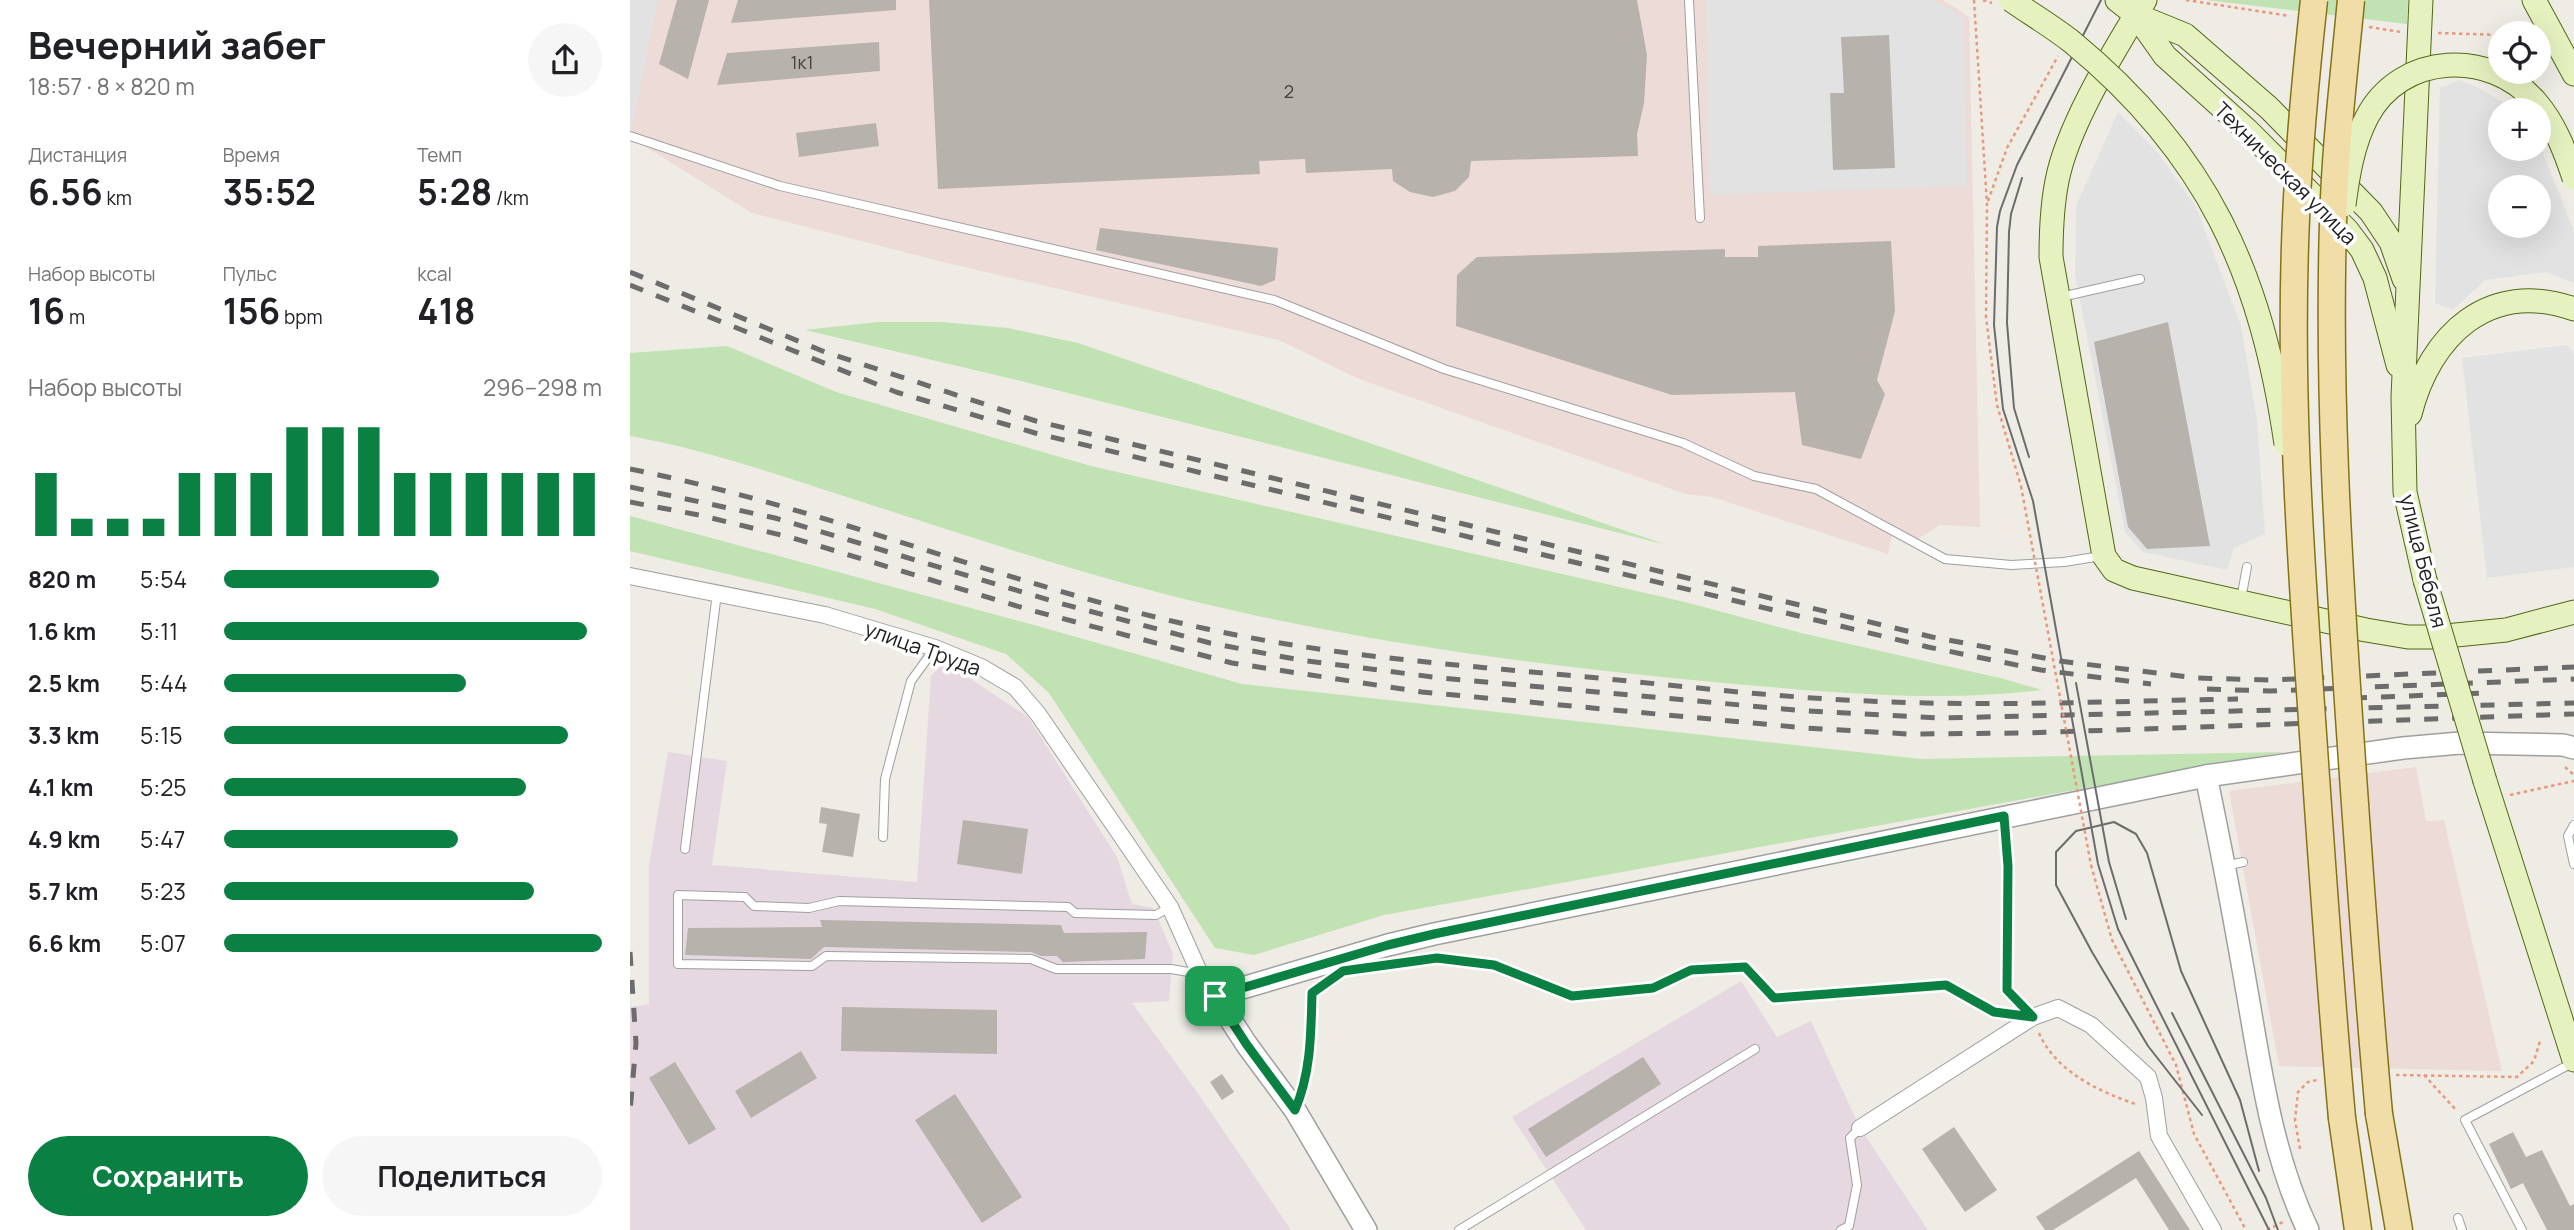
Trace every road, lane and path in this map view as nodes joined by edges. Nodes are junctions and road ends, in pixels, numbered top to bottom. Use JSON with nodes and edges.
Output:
{"nodes":[{"id":1,"x":1689,"y":0,"type":"edge"},
{"id":2,"x":1974,"y":0,"type":"edge"},
{"id":3,"x":2011,"y":0,"type":"edge"},
{"id":4,"x":2117,"y":0,"type":"edge"},
{"id":5,"x":2186,"y":0,"type":"edge"},
{"id":6,"x":2314,"y":0,"type":"edge"},
{"id":7,"x":2351,"y":0,"type":"edge"},
{"id":8,"x":2421,"y":0,"type":"edge"},
{"id":9,"x":2537,"y":3,"type":"edge"},
{"id":10,"x":2141,"y":7,"type":"edge"},
{"id":11,"x":2286,"y":16,"type":"dead end"},
{"id":12,"x":2434,"y":33,"type":"dead end"},
{"id":13,"x":2488,"y":35,"type":"edge"},
{"id":14,"x":2060,"y":53,"type":"dead end"},
{"id":15,"x":2574,"y":74,"type":"edge"},
{"id":16,"x":630,"y":136,"type":"edge"},
{"id":17,"x":2574,"y":178,"type":"edge"},
{"id":18,"x":1987,"y":204,"type":"junction"},
{"id":19,"x":1700,"y":218,"type":"dead end"},
{"id":20,"x":2140,"y":279,"type":"dead end"},
{"id":21,"x":2333,"y":281,"type":"junction"},
{"id":22,"x":2058,"y":297,"type":"junction"},
{"id":23,"x":2574,"y":309,"type":"edge"},
{"id":24,"x":2409,"y":313,"type":"junction"},
{"id":25,"x":2403,"y":397,"type":"junction"},
{"id":26,"x":2403,"y":455,"type":"junction"},
{"id":27,"x":2300,"y":536,"type":"junction"},
{"id":28,"x":2104,"y":556,"type":"junction"},
{"id":29,"x":2247,"y":567,"type":"dead end"},
{"id":30,"x":630,"y":576,"type":"edge"},
{"id":31,"x":717,"y":593,"type":"junction"},
{"id":32,"x":2240,"y":602,"type":"junction"},
{"id":33,"x":2574,"y":612,"type":"edge"},
{"id":34,"x":935,"y":648,"type":"junction"},
{"id":35,"x":2574,"y":748,"type":"edge"},
{"id":36,"x":2206,"y":776,"type":"junction"},
{"id":37,"x":2574,"y":781,"type":"edge"},
{"id":38,"x":2510,"y":795,"type":"dead end"},
{"id":39,"x":2004,"y":816,"type":"junction"},
{"id":40,"x":2574,"y":825,"type":"edge"},
{"id":41,"x":883,"y":837,"type":"dead end"},
{"id":42,"x":685,"y":849,"type":"dead end"},
{"id":43,"x":2574,"y":864,"type":"edge"},
{"id":44,"x":1170,"y":906,"type":"junction"},
{"id":45,"x":1383,"y":966,"type":"dead end"},
{"id":46,"x":1200,"y":974,"type":"junction"},
{"id":47,"x":1333,"y":978,"type":"dead end"},
{"id":48,"x":2007,"y":990,"type":"joint"},
{"id":49,"x":1215,"y":996,"type":"junction"},
{"id":50,"x":2033,"y":1017,"type":"junction"},
{"id":51,"x":1755,"y":1049,"type":"dead end"},
{"id":52,"x":2574,"y":1061,"type":"edge"},
{"id":53,"x":2424,"y":1075,"type":"dead end"},
{"id":54,"x":1295,"y":1110,"type":"junction"},
{"id":55,"x":2155,"y":1111,"type":"junction"},
{"id":56,"x":2465,"y":1120,"type":"junction"},
{"id":57,"x":1860,"y":1128,"type":"joint"},
{"id":58,"x":2458,"y":1218,"type":"dead end"},
{"id":59,"x":2281,"y":1223,"type":"dead end"},
{"id":60,"x":1847,"y":1229,"type":"edge"},
{"id":61,"x":1366,"y":1230,"type":"edge"},
{"id":62,"x":1459,"y":1230,"type":"edge"},
{"id":63,"x":2213,"y":1230,"type":"edge"},
{"id":64,"x":2246,"y":1230,"type":"edge"},
{"id":65,"x":2267,"y":1230,"type":"edge"},
{"id":66,"x":2308,"y":1230,"type":"edge"},
{"id":67,"x":2358,"y":1230,"type":"edge"},
{"id":68,"x":2399,"y":1230,"type":"edge"},
{"id":69,"x":2462,"y":1230,"type":"edge"},
{"id":70,"x":2522,"y":1230,"type":"edge"}],
"edges":[{"from":1,"to":19,"type":"lane"},
{"from":2,"to":18,"type":"path"},
{"from":3,"to":27,"type":"main road","bridge":true},
{"from":4,"to":10,"type":"main road","name":"Техническая улица"},
{"from":5,"to":11,"type":"path"},
{"from":6,"to":27,"type":"main road","bridge":true},
{"from":7,"to":21,"type":"main road","bridge":true},
{"from":8,"to":24,"type":"main road","name":"улица Бебеля"},
{"from":9,"to":15,"type":"main road"},
{"from":10,"to":22,"type":"main road"},
{"from":10,"to":24,"type":"main road","name":"Техническая улица"},
{"from":10,"to":25,"type":"main road","name":"Техническая улица"},
{"from":12,"to":13,"type":"path"},
{"from":14,"to":18,"type":"path"},
{"from":16,"to":28,"type":"lane"},
{"from":17,"to":21,"type":"main road","bridge":true},
{"from":18,"to":64,"type":"path","bridge":true},
{"from":20,"to":22,"type":"lane"},
{"from":21,"to":68,"type":"main road","bridge":true},
{"from":22,"to":28,"type":"main road"},
{"from":23,"to":26,"type":"main road"},
{"from":24,"to":25,"type":"main road","name":"улица Бебеля"},
{"from":25,"to":26,"type":"main road","name":"улица Бебеля"},
{"from":26,"to":52,"type":"main road","name":"улица Бебеля","bridge":true},
{"from":27,"to":67,"type":"main road","bridge":true},
{"from":28,"to":32,"type":"main road"},
{"from":29,"to":32,"type":"lane"},
{"from":30,"to":31,"type":"street","name":"улица Труда"},
{"from":31,"to":34,"type":"street","name":"улица Труда"},
{"from":31,"to":42,"type":"lane"},
{"from":32,"to":33,"type":"main road"},
{"from":34,"to":41,"type":"lane"},
{"from":34,"to":44,"type":"street","name":"улица Труда"},
{"from":35,"to":36,"type":"street"},
{"from":36,"to":39,"type":"street"},
{"from":36,"to":66,"type":"street"},
{"from":37,"to":38,"type":"path"},
{"from":39,"to":48,"type":"path"},
{"from":39,"to":49,"type":"street"},
{"from":40,"to":43,"type":"lane"},
{"from":44,"to":46,"type":"street","name":"улица Труда"},
{"from":44,"to":46,"type":"lane"},
{"from":45,"to":50,"type":"path"},
{"from":46,"to":49,"type":"street","name":"улица Труда"},
{"from":47,"to":54,"type":"path"},
{"from":48,"to":50,"type":"lane"},
{"from":49,"to":54,"type":"street"},
{"from":50,"to":55,"type":"path"},
{"from":50,"to":55,"type":"street"},
{"from":50,"to":57,"type":"street"},
{"from":51,"to":62,"type":"lane"},
{"from":52,"to":56,"type":"lane"},
{"from":53,"to":56,"type":"path"},
{"from":54,"to":61,"type":"street"},
{"from":55,"to":63,"type":"street"},
{"from":56,"to":70,"type":"lane"},
{"from":57,"to":60,"type":"lane"},
{"from":58,"to":69,"type":"lane"},
{"from":59,"to":65,"type":"path"}]}
